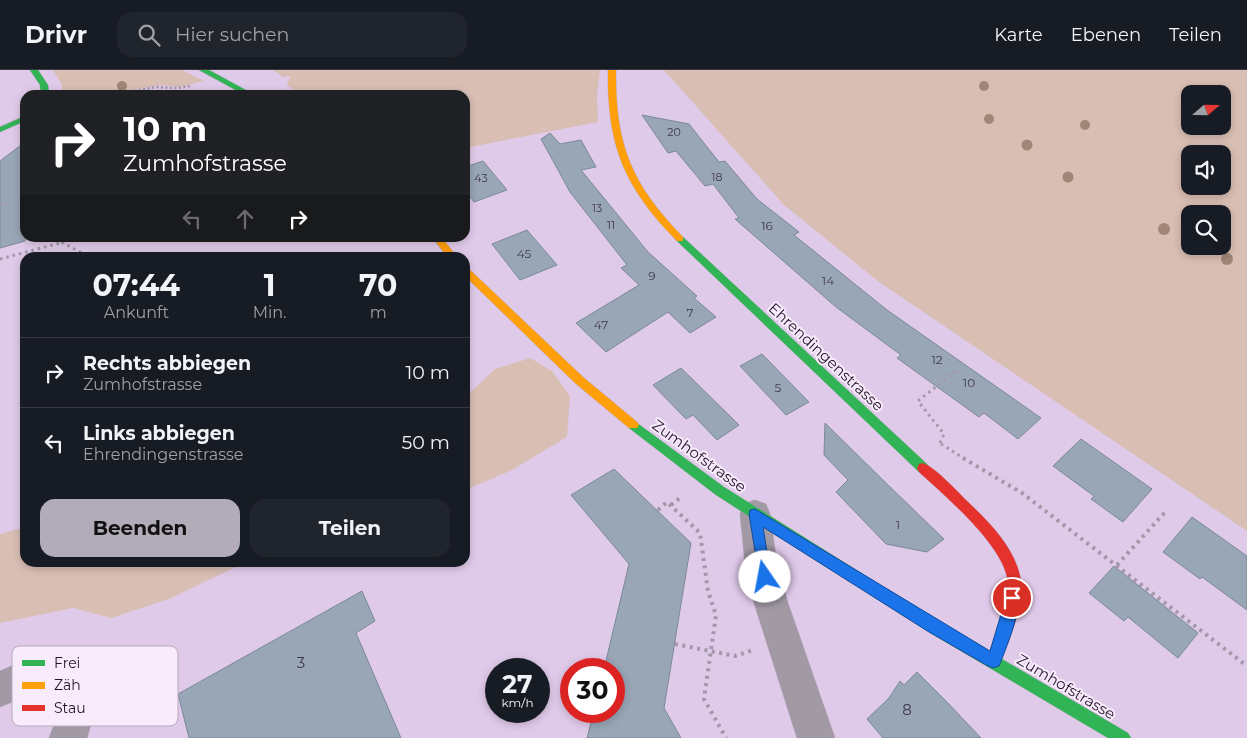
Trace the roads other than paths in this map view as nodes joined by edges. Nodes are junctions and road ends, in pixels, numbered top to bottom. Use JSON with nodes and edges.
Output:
{"nodes":[{"id":1,"x":34,"y":70,"type":"edge"},
{"id":2,"x":203,"y":70,"type":"edge"},
{"id":3,"x":612,"y":70,"type":"edge"},
{"id":4,"x":44,"y":90,"type":"edge"},
{"id":5,"x":241,"y":90,"type":"edge"},
{"id":6,"x":20,"y":120,"type":"edge"},
{"id":7,"x":0,"y":130,"type":"edge"},
{"id":8,"x":440,"y":242,"type":"edge"},
{"id":9,"x":449,"y":252,"type":"edge"},
{"id":10,"x":470,"y":275,"type":"edge"},
{"id":11,"x":755,"y":514,"type":"junction"},
{"id":12,"x":993,"y":661,"type":"junction"},
{"id":13,"x":12,"y":684,"type":"edge"},
{"id":14,"x":0,"y":689,"type":"edge"},
{"id":15,"x":72,"y":726,"type":"edge"},
{"id":16,"x":68,"y":738,"type":"edge"},
{"id":17,"x":816,"y":738,"type":"edge"},
{"id":18,"x":1123,"y":738,"type":"edge"}],
"edges":[{"from":1,"to":4,"type":"street"},
{"from":2,"to":5,"type":"street"},
{"from":3,"to":12,"type":"street","name":"Ehrendingenstrasse"},
{"from":6,"to":7,"type":"street"},
{"from":8,"to":9,"type":"street"},
{"from":10,"to":11,"type":"street","name":"Zumhofstrasse"},
{"from":11,"to":12,"type":"street","name":"Zumhofstrasse"},
{"from":11,"to":17,"type":"street"},
{"from":12,"to":18,"type":"street","name":"Zumhofstrasse"},
{"from":13,"to":14,"type":"street"},
{"from":15,"to":16,"type":"street"}]}
